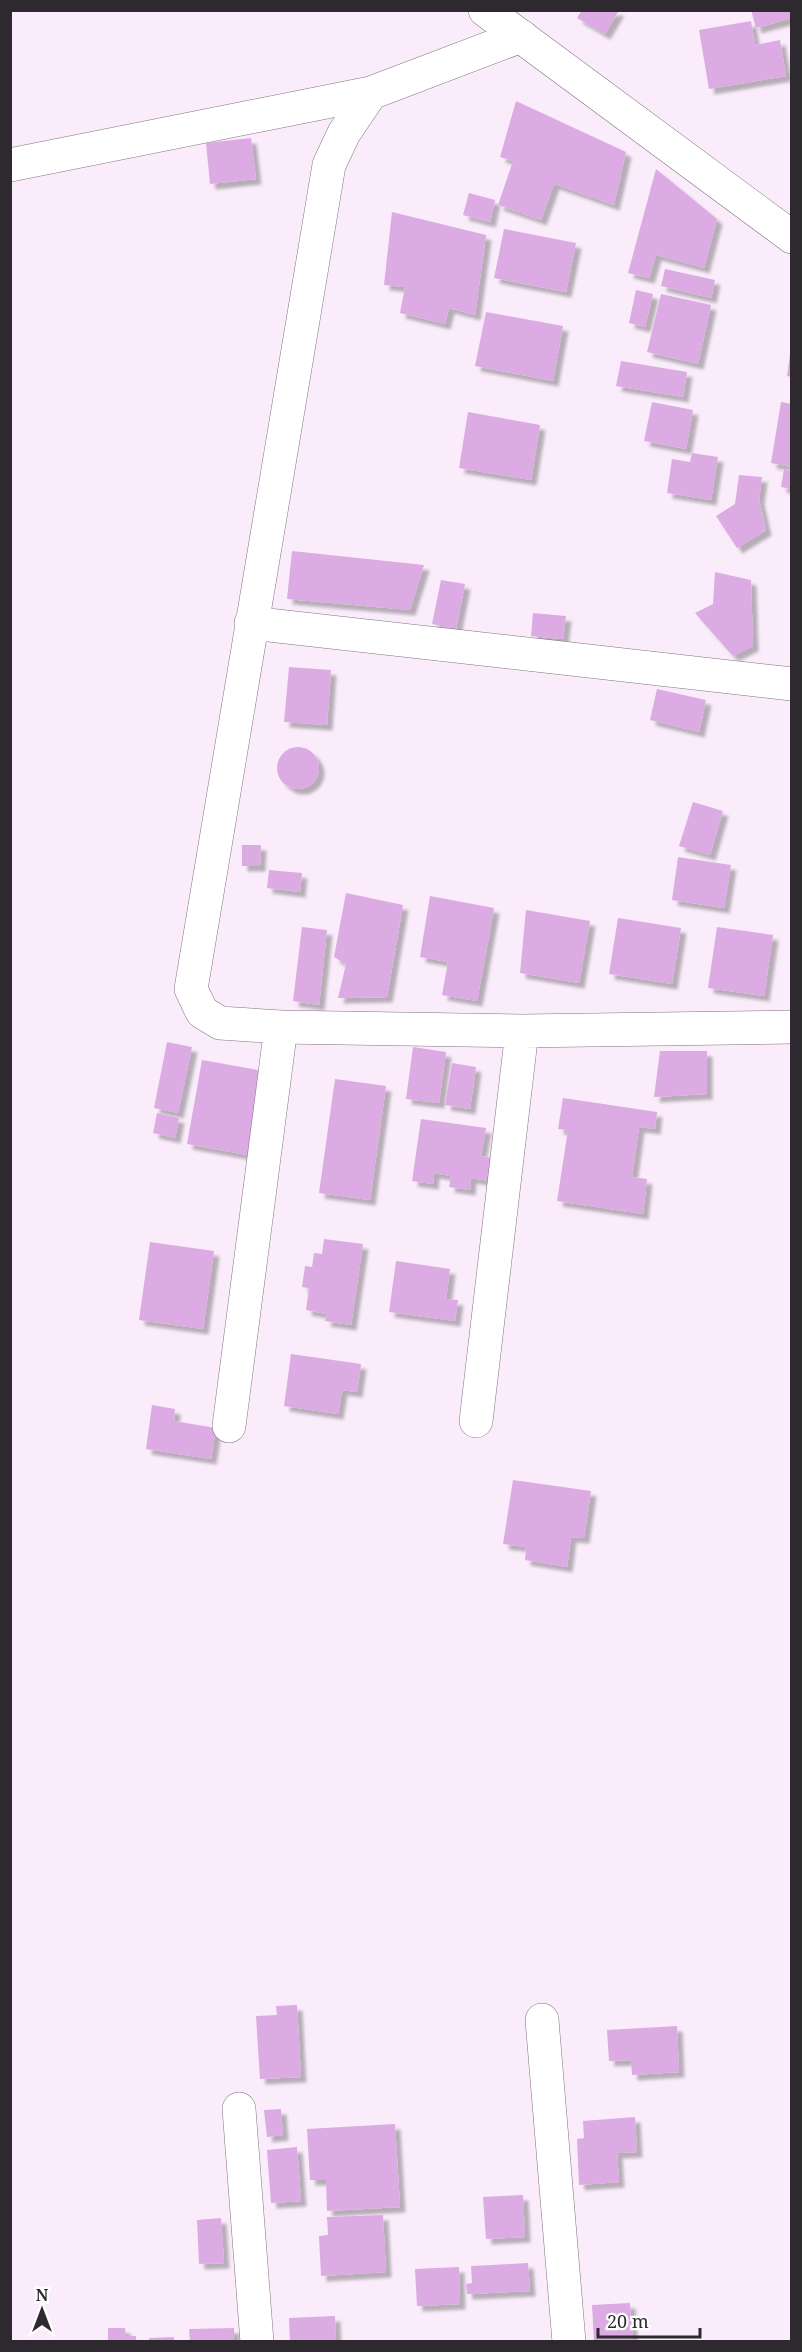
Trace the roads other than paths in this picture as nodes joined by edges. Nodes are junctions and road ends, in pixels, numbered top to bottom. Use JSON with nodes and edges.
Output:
{"nodes":[{"id":1,"x":485,"y":10,"type":"edge"},
{"id":2,"x":521,"y":36,"type":"junction"},
{"id":3,"x":372,"y":93,"type":"junction"},
{"id":4,"x":10,"y":165,"type":"edge"},
{"id":5,"x":792,"y":237,"type":"edge"},
{"id":6,"x":251,"y":624,"type":"junction"},
{"id":7,"x":792,"y":684,"type":"edge"},
{"id":8,"x":792,"y":1022,"type":"edge"},
{"id":9,"x":791,"y":1027,"type":"edge"},
{"id":10,"x":281,"y":1028,"type":"junction"},
{"id":11,"x":522,"y":1031,"type":"junction"},
{"id":12,"x":476,"y":1421,"type":"dead end"},
{"id":13,"x":228,"y":1426,"type":"dead end"},
{"id":14,"x":542,"y":2020,"type":"dead end"},
{"id":15,"x":238,"y":2109,"type":"dead end"},
{"id":16,"x":257,"y":2342,"type":"edge"},
{"id":17,"x":569,"y":2342,"type":"edge"}],
"edges":[{"from":1,"to":2,"type":"street"},
{"from":2,"to":3,"type":"street"},
{"from":2,"to":5,"type":"street"},
{"from":3,"to":4,"type":"street"},
{"from":3,"to":6,"type":"street"},
{"from":6,"to":7,"type":"street"},
{"from":6,"to":10,"type":"street"},
{"from":8,"to":9,"type":"street"},
{"from":9,"to":11,"type":"street"},
{"from":10,"to":11,"type":"street"},
{"from":10,"to":13,"type":"street"},
{"from":11,"to":12,"type":"street"},
{"from":14,"to":17,"type":"street"},
{"from":15,"to":16,"type":"street"}]}
